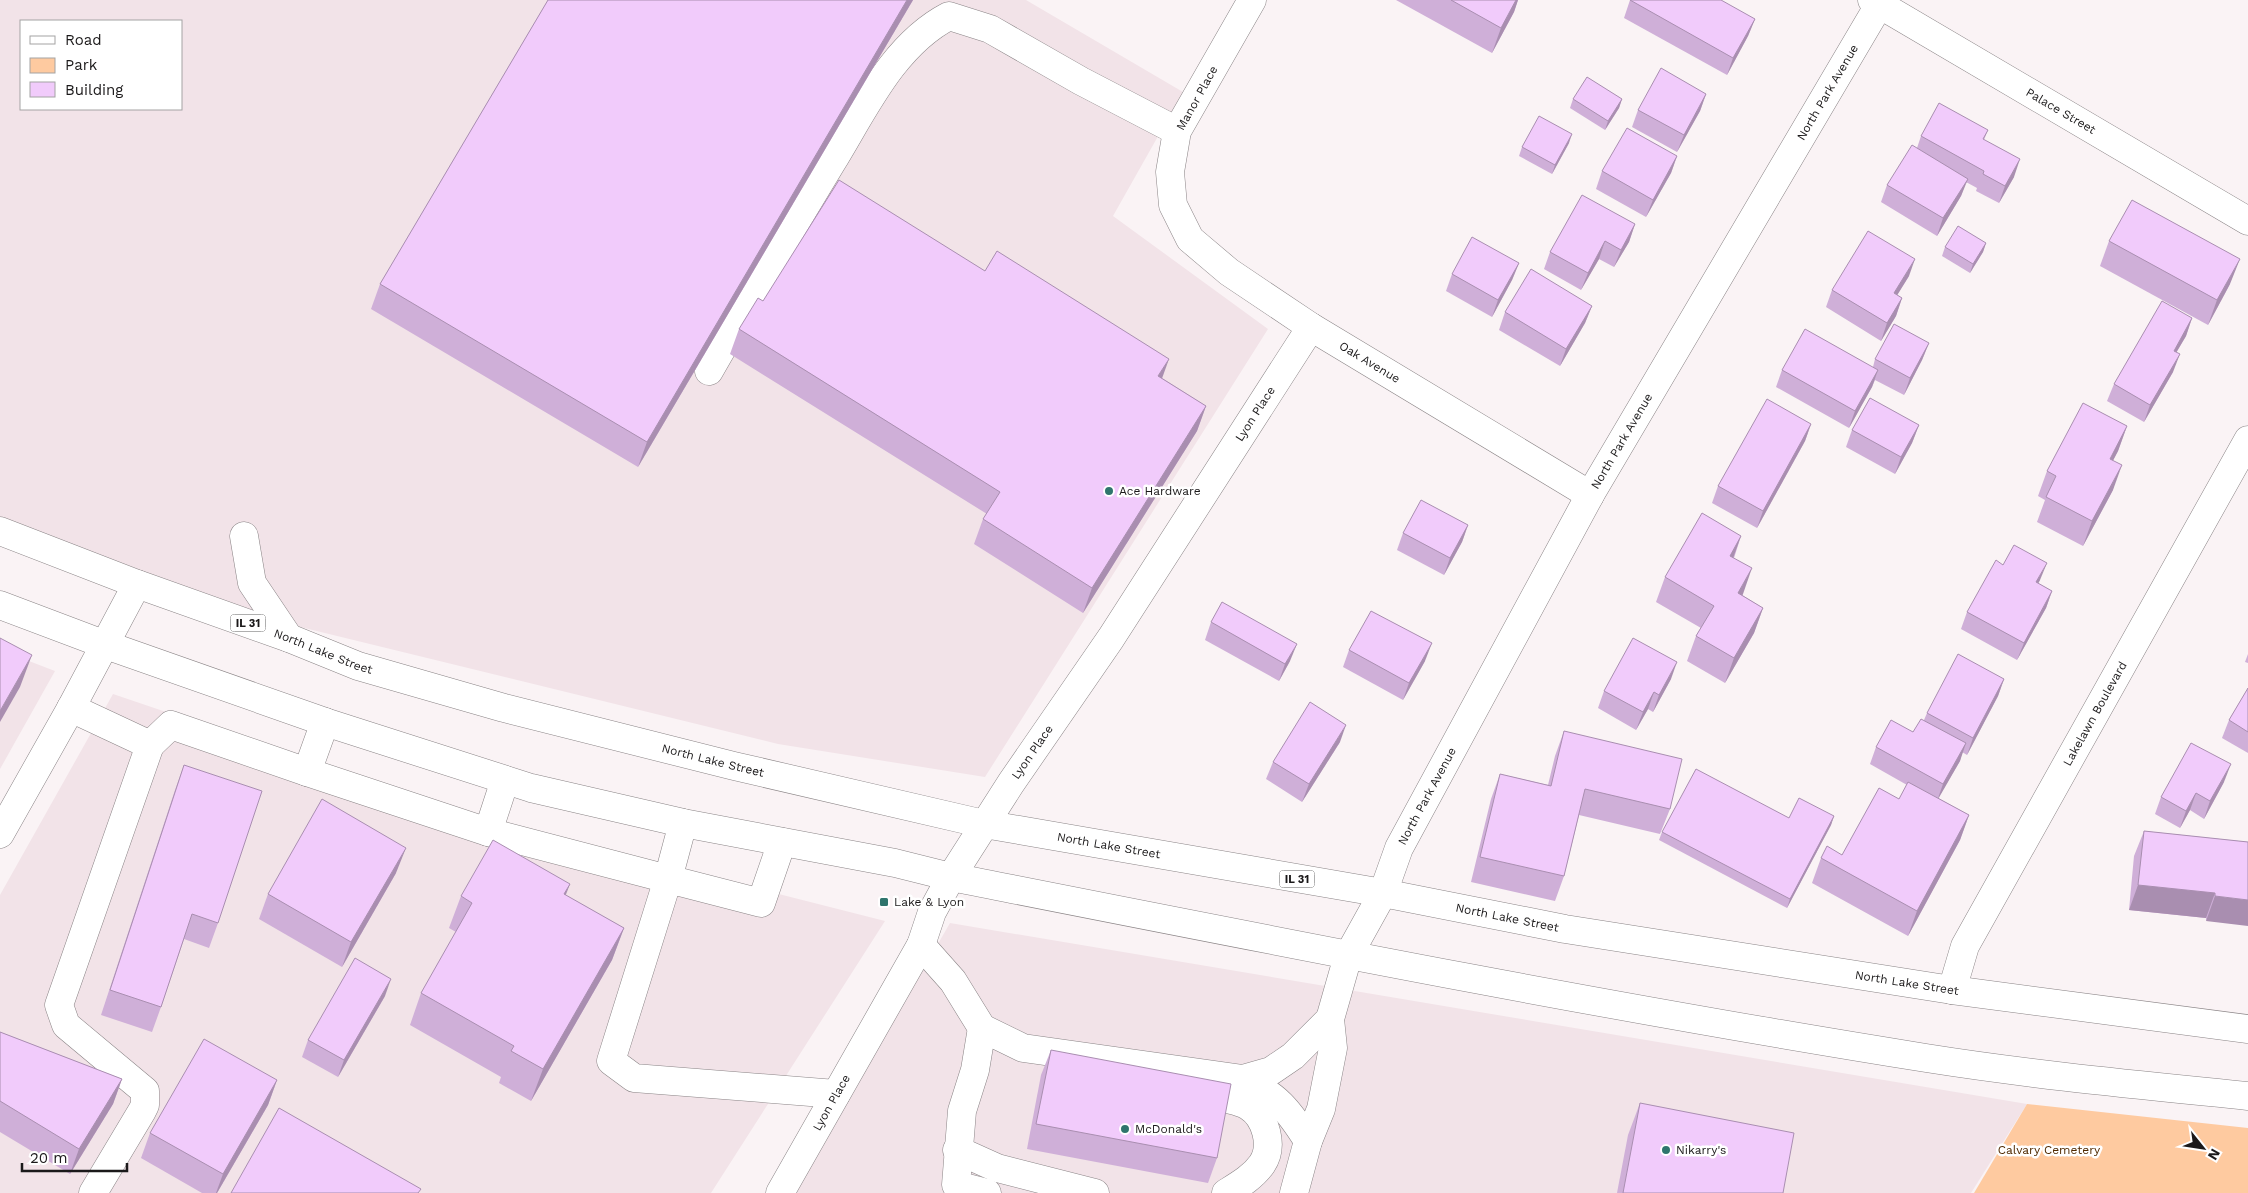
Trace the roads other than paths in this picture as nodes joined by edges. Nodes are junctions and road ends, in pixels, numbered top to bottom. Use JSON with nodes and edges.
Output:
{"nodes":[{"id":1,"x":1252,"y":0,"type":"edge"},
{"id":2,"x":1878,"y":1,"type":"edge"},
{"id":3,"x":1177,"y":131,"type":"junction"},
{"id":4,"x":1173,"y":205,"type":"joint"},
{"id":5,"x":2248,"y":221,"type":"edge"},
{"id":6,"x":1311,"y":327,"type":"junction"},
{"id":7,"x":709,"y":371,"type":"dead end"},
{"id":8,"x":2248,"y":440,"type":"edge"},
{"id":9,"x":1590,"y":495,"type":"junction"},
{"id":10,"x":0,"y":531,"type":"edge"},
{"id":11,"x":244,"y":536,"type":"dead end"},
{"id":12,"x":137,"y":584,"type":"junction"},
{"id":13,"x":0,"y":605,"type":"edge"},
{"id":14,"x":289,"y":638,"type":"junction"},
{"id":15,"x":106,"y":645,"type":"junction"},
{"id":16,"x":71,"y":708,"type":"junction"},
{"id":17,"x":326,"y":722,"type":"junction"},
{"id":18,"x":150,"y":745,"type":"junction"},
{"id":19,"x":307,"y":772,"type":"junction"},
{"id":20,"x":505,"y":780,"type":"junction"},
{"id":21,"x":684,"y":823,"type":"junction"},
{"id":22,"x":984,"y":824,"type":"junction"},
{"id":23,"x":488,"y":832,"type":"junction"},
{"id":24,"x":0,"y":834,"type":"edge"},
{"id":25,"x":782,"y":842,"type":"junction"},
{"id":26,"x":951,"y":877,"type":"junction"},
{"id":27,"x":668,"y":879,"type":"junction"},
{"id":28,"x":1383,"y":893,"type":"junction"},
{"id":29,"x":920,"y":944,"type":"junction"},
{"id":30,"x":1348,"y":956,"type":"junction"},
{"id":31,"x":1952,"y":990,"type":"junction"},
{"id":32,"x":1330,"y":1019,"type":"junction"},
{"id":33,"x":982,"y":1028,"type":"junction"},
{"id":34,"x":2248,"y":1029,"type":"edge"},
{"id":35,"x":1023,"y":1048,"type":"junction"},
{"id":36,"x":1243,"y":1079,"type":"junction"},
{"id":37,"x":836,"y":1094,"type":"junction"},
{"id":38,"x":2248,"y":1096,"type":"edge"},
{"id":39,"x":1308,"y":1141,"type":"junction"},
{"id":40,"x":957,"y":1150,"type":"junction"},
{"id":41,"x":1264,"y":1162,"type":"junction"},
{"id":42,"x":93,"y":1193,"type":"edge"},
{"id":43,"x":780,"y":1193,"type":"edge"},
{"id":44,"x":986,"y":1193,"type":"edge"},
{"id":45,"x":1094,"y":1193,"type":"edge"},
{"id":46,"x":1226,"y":1193,"type":"edge"},
{"id":47,"x":1256,"y":1193,"type":"edge"},
{"id":48,"x":1294,"y":1193,"type":"edge"}],
"edges":[{"from":1,"to":3,"type":"main road","name":"Manor Place"},
{"from":2,"to":5,"type":"main road","name":"Palace Street"},
{"from":2,"to":9,"type":"main road","name":"North Park Avenue"},
{"from":3,"to":4,"type":"main road","name":"Manor Place"},
{"from":3,"to":7,"type":"main road"},
{"from":4,"to":6,"type":"main road","name":"Oak Avenue"},
{"from":6,"to":9,"type":"main road","name":"Oak Avenue"},
{"from":6,"to":22,"type":"main road","name":"Lyon Place"},
{"from":8,"to":31,"type":"main road","name":"Lakelawn Boulevard"},
{"from":9,"to":28,"type":"main road","name":"North Park Avenue"},
{"from":10,"to":12,"type":"main road","name":"North Lake Street","number":"IL 31"},
{"from":11,"to":14,"type":"main road"},
{"from":12,"to":14,"type":"main road","name":"North Lake Street","number":"IL 31"},
{"from":12,"to":15,"type":"main road"},
{"from":13,"to":15,"type":"main road"},
{"from":14,"to":22,"type":"main road","name":"North Lake Street","number":"IL 31"},
{"from":15,"to":16,"type":"main road"},
{"from":15,"to":17,"type":"main road"},
{"from":16,"to":18,"type":"main road"},
{"from":16,"to":24,"type":"main road"},
{"from":17,"to":19,"type":"main road"},
{"from":17,"to":20,"type":"main road"},
{"from":18,"to":19,"type":"main road"},
{"from":18,"to":42,"type":"main road"},
{"from":19,"to":23,"type":"main road"},
{"from":20,"to":21,"type":"main road"},
{"from":20,"to":23,"type":"main road"},
{"from":21,"to":25,"type":"main road"},
{"from":21,"to":27,"type":"main road"},
{"from":22,"to":26,"type":"main road","name":"Lyon Place"},
{"from":22,"to":28,"type":"main road","name":"North Lake Street","number":"IL 31"},
{"from":23,"to":27,"type":"main road"},
{"from":25,"to":26,"type":"main road"},
{"from":25,"to":27,"type":"main road"},
{"from":26,"to":29,"type":"main road","name":"Lyon Place"},
{"from":26,"to":30,"type":"main road"},
{"from":27,"to":37,"type":"main road"},
{"from":28,"to":30,"type":"main road","name":"North Park Avenue"},
{"from":28,"to":31,"type":"main road","name":"North Lake Street","number":"IL 31"},
{"from":29,"to":33,"type":"main road"},
{"from":29,"to":37,"type":"main road","name":"Lyon Place"},
{"from":30,"to":32,"type":"main road","name":"North Park Avenue"},
{"from":30,"to":38,"type":"main road"},
{"from":31,"to":34,"type":"main road","name":"North Lake Street","number":"IL 31"},
{"from":32,"to":36,"type":"main road"},
{"from":32,"to":39,"type":"main road"},
{"from":33,"to":35,"type":"main road"},
{"from":33,"to":40,"type":"main road"},
{"from":35,"to":36,"type":"main road"},
{"from":35,"to":41,"type":"main road"},
{"from":36,"to":39,"type":"main road"},
{"from":37,"to":43,"type":"main road","name":"Lyon Place"},
{"from":39,"to":48,"type":"main road"},
{"from":40,"to":44,"type":"main road"},
{"from":40,"to":45,"type":"main road"},
{"from":41,"to":46,"type":"main road"},
{"from":41,"to":47,"type":"main road"}]}
